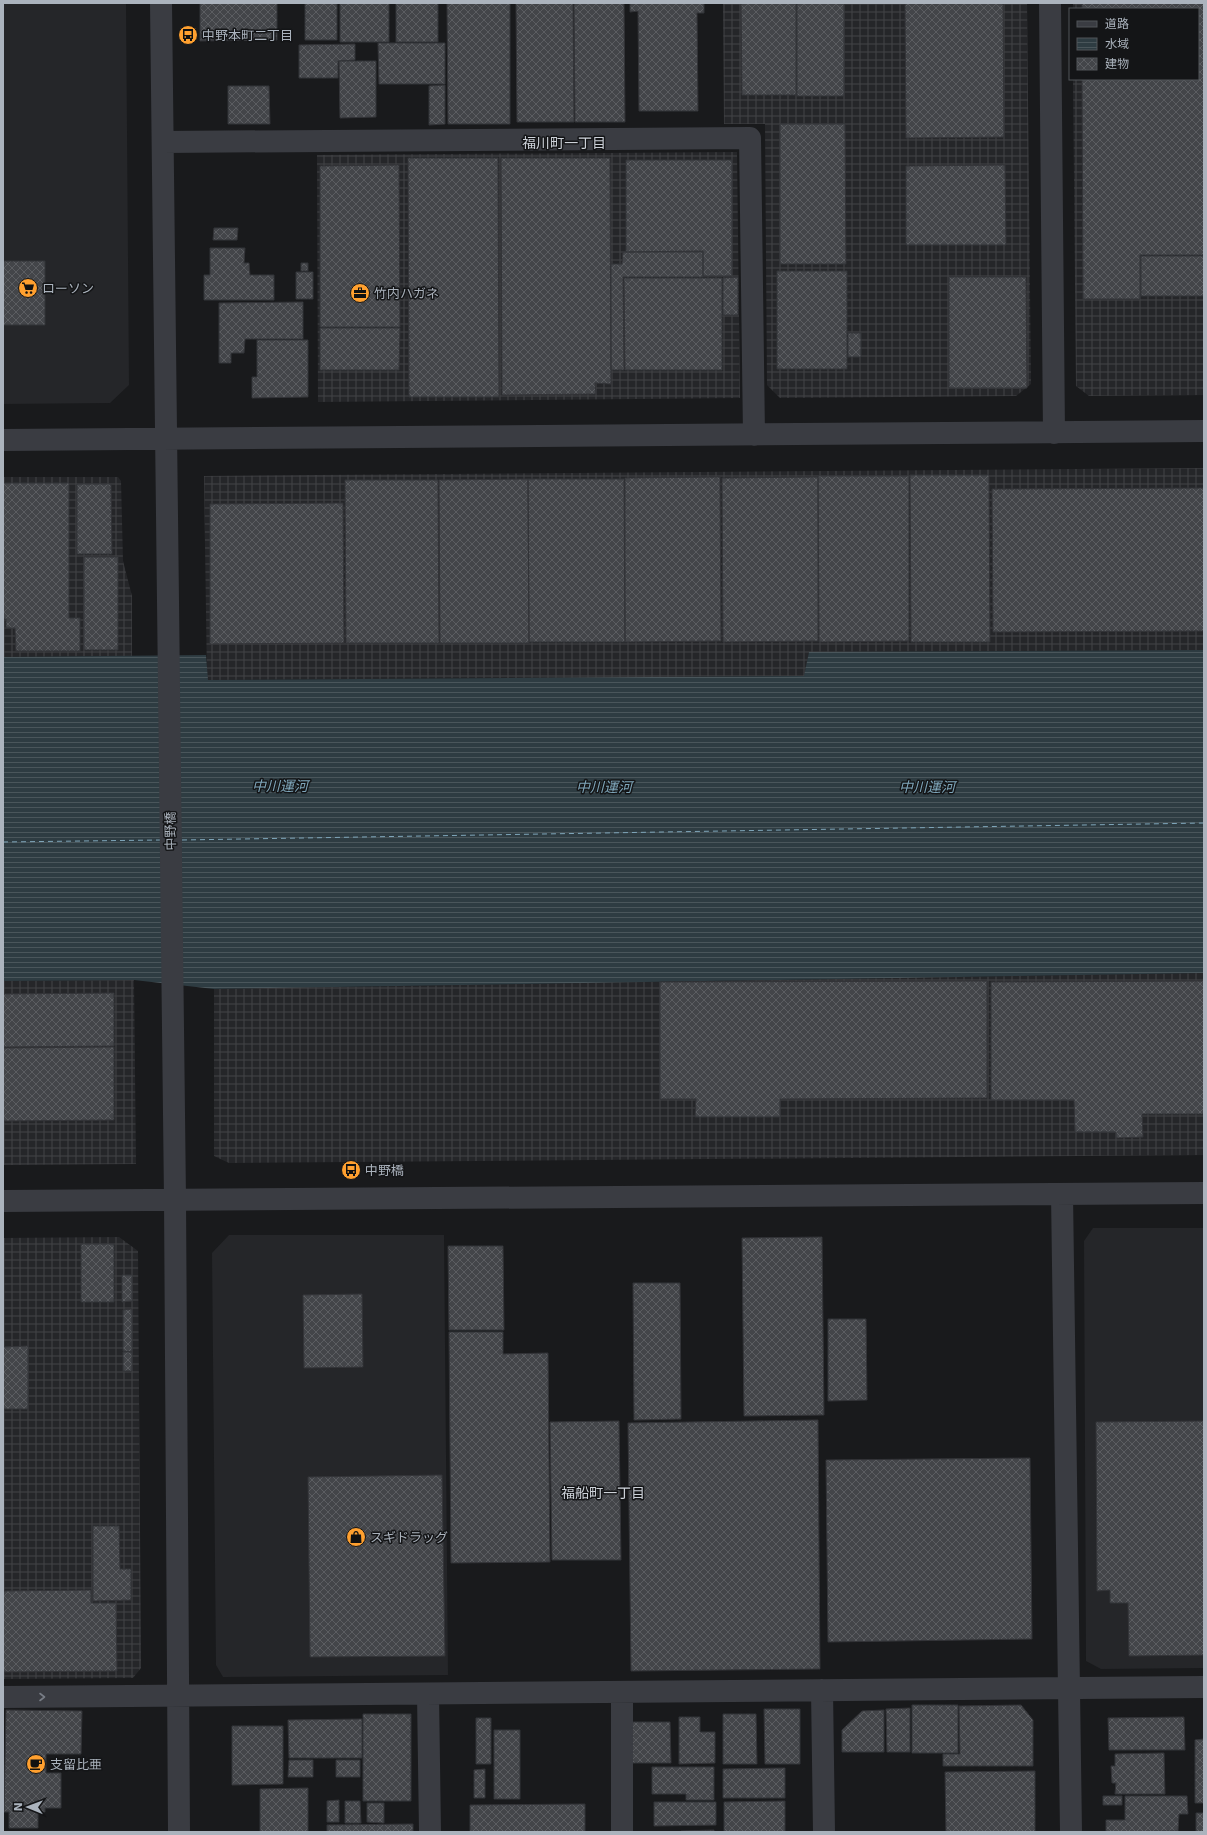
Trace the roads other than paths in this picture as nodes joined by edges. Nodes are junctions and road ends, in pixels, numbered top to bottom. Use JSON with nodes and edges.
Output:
{"nodes":[{"id":1,"x":161,"y":3,"type":"edge"},
{"id":2,"x":1050,"y":3,"type":"edge"},
{"id":3,"x":163,"y":142,"type":"junction"},
{"id":4,"x":1204,"y":431,"type":"edge"},
{"id":5,"x":1054,"y":433,"type":"junction"},
{"id":6,"x":754,"y":435,"type":"junction"},
{"id":7,"x":3,"y":440,"type":"edge"},
{"id":8,"x":166,"y":440,"type":"junction"},
{"id":9,"x":1204,"y":1193,"type":"edge"},
{"id":10,"x":1062,"y":1194,"type":"junction"},
{"id":11,"x":175,"y":1199,"type":"junction"},
{"id":12,"x":3,"y":1201,"type":"edge"},
{"id":13,"x":1204,"y":1687,"type":"edge"},
{"id":14,"x":1069,"y":1688,"type":"junction"},
{"id":15,"x":822,"y":1690,"type":"junction"},
{"id":16,"x":622,"y":1692,"type":"junction"},
{"id":17,"x":428,"y":1694,"type":"junction"},
{"id":18,"x":3,"y":1697,"type":"edge"},
{"id":19,"x":177,"y":1697,"type":"junction"},
{"id":20,"x":179,"y":1832,"type":"edge"},
{"id":21,"x":430,"y":1832,"type":"edge"},
{"id":22,"x":622,"y":1832,"type":"edge"},
{"id":23,"x":824,"y":1832,"type":"edge"},
{"id":24,"x":1071,"y":1832,"type":"edge"}],
"edges":[{"from":1,"to":3,"type":"street","name":"中野橋"},
{"from":2,"to":5,"type":"street"},
{"from":3,"to":6,"type":"street"},
{"from":3,"to":8,"type":"street","name":"中野橋"},
{"from":4,"to":5,"type":"street"},
{"from":5,"to":6,"type":"street"},
{"from":6,"to":8,"type":"street"},
{"from":7,"to":8,"type":"street"},
{"from":8,"to":11,"type":"street","name":"中野橋"},
{"from":9,"to":10,"type":"street"},
{"from":10,"to":11,"type":"street"},
{"from":10,"to":14,"type":"street"},
{"from":11,"to":12,"type":"street"},
{"from":11,"to":19,"type":"street","name":"中野橋"},
{"from":13,"to":14,"type":"street"},
{"from":14,"to":15,"type":"street"},
{"from":14,"to":24,"type":"street"},
{"from":15,"to":16,"type":"street"},
{"from":15,"to":23,"type":"street"},
{"from":16,"to":17,"type":"street"},
{"from":16,"to":22,"type":"street"},
{"from":17,"to":19,"type":"street"},
{"from":17,"to":21,"type":"street"},
{"from":18,"to":19,"type":"street","one_way":true},
{"from":19,"to":20,"type":"street","name":"中野橋"}]}
